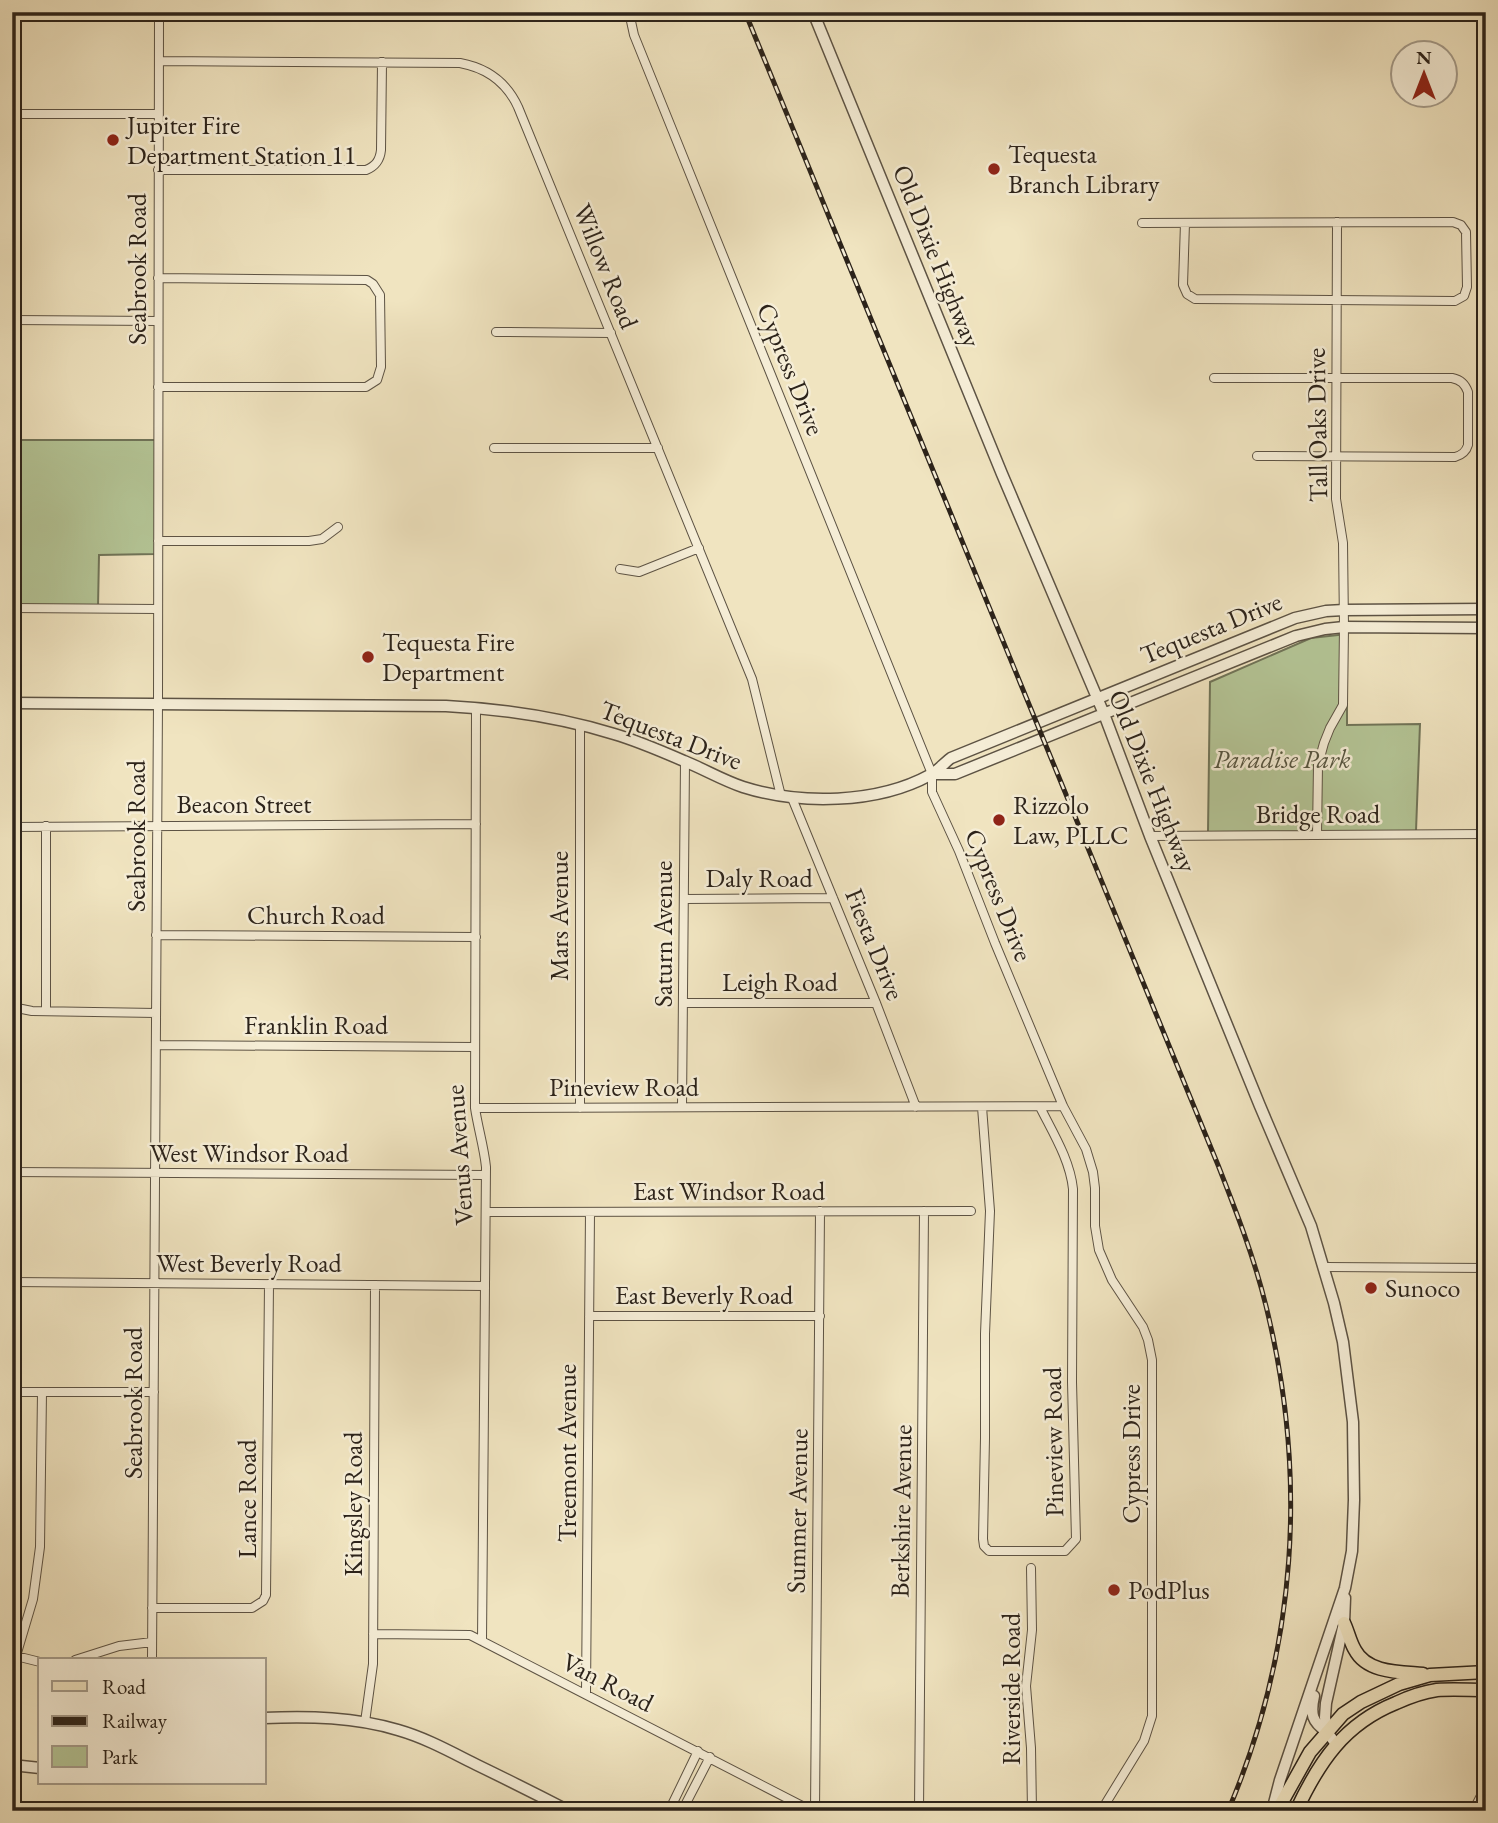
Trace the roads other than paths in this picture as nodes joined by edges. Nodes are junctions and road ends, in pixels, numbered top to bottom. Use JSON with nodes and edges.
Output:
{"nodes":[{"id":1,"x":159,"y":12,"type":"edge"},
{"id":2,"x":629,"y":12,"type":"edge"},
{"id":3,"x":813,"y":12,"type":"edge"},
{"id":4,"x":159,"y":61,"type":"junction"},
{"id":5,"x":382,"y":62,"type":"junction"},
{"id":6,"x":12,"y":114,"type":"edge"},
{"id":7,"x":158,"y":114,"type":"junction"},
{"id":8,"x":158,"y":170,"type":"junction"},
{"id":9,"x":1337,"y":222,"type":"junction"},
{"id":10,"x":1142,"y":223,"type":"dead end"},
{"id":11,"x":1185,"y":223,"type":"junction"},
{"id":12,"x":158,"y":278,"type":"junction"},
{"id":13,"x":1337,"y":301,"type":"junction"},
{"id":14,"x":12,"y":320,"type":"edge"},
{"id":15,"x":158,"y":321,"type":"junction"},
{"id":16,"x":496,"y":332,"type":"dead end"},
{"id":17,"x":611,"y":332,"type":"junction"},
{"id":18,"x":1214,"y":378,"type":"dead end"},
{"id":19,"x":1337,"y":379,"type":"junction"},
{"id":20,"x":158,"y":387,"type":"junction"},
{"id":21,"x":494,"y":448,"type":"dead end"},
{"id":22,"x":658,"y":449,"type":"junction"},
{"id":23,"x":1257,"y":456,"type":"dead end"},
{"id":24,"x":1337,"y":456,"type":"junction"},
{"id":25,"x":338,"y":527,"type":"dead end"},
{"id":26,"x":158,"y":541,"type":"junction"},
{"id":27,"x":699,"y":548,"type":"junction"},
{"id":28,"x":620,"y":569,"type":"dead end"},
{"id":29,"x":12,"y":608,"type":"edge"},
{"id":30,"x":158,"y":609,"type":"junction"},
{"id":31,"x":1486,"y":609,"type":"edge"},
{"id":32,"x":1344,"y":610,"type":"junction"},
{"id":33,"x":1345,"y":627,"type":"junction"},
{"id":34,"x":1486,"y":628,"type":"edge"},
{"id":35,"x":1097,"y":699,"type":"junction"},
{"id":36,"x":12,"y":703,"type":"edge"},
{"id":37,"x":158,"y":704,"type":"junction"},
{"id":38,"x":476,"y":708,"type":"junction"},
{"id":39,"x":1104,"y":714,"type":"junction"},
{"id":40,"x":580,"y":724,"type":"junction"},
{"id":41,"x":685,"y":761,"type":"junction"},
{"id":42,"x":932,"y":774,"type":"junction"},
{"id":43,"x":787,"y":797,"type":"junction"},
{"id":44,"x":476,"y":824,"type":"junction"},
{"id":45,"x":46,"y":826,"type":"junction"},
{"id":46,"x":156,"y":826,"type":"junction"},
{"id":47,"x":12,"y":827,"type":"edge"},
{"id":48,"x":1486,"y":834,"type":"edge"},
{"id":49,"x":1317,"y":835,"type":"junction"},
{"id":50,"x":1150,"y":836,"type":"junction"},
{"id":51,"x":833,"y":898,"type":"junction"},
{"id":52,"x":684,"y":899,"type":"junction"},
{"id":53,"x":156,"y":935,"type":"junction"},
{"id":54,"x":476,"y":937,"type":"junction"},
{"id":55,"x":684,"y":1003,"type":"junction"},
{"id":56,"x":876,"y":1003,"type":"junction"},
{"id":57,"x":12,"y":1007,"type":"edge"},
{"id":58,"x":46,"y":1011,"type":"junction"},
{"id":59,"x":156,"y":1013,"type":"junction"},
{"id":60,"x":156,"y":1045,"type":"junction"},
{"id":61,"x":475,"y":1047,"type":"junction"},
{"id":62,"x":1062,"y":1104,"type":"junction"},
{"id":63,"x":682,"y":1107,"type":"junction"},
{"id":64,"x":916,"y":1107,"type":"junction"},
{"id":65,"x":982,"y":1107,"type":"junction"},
{"id":66,"x":1040,"y":1107,"type":"junction"},
{"id":67,"x":475,"y":1108,"type":"junction"},
{"id":68,"x":579,"y":1108,"type":"junction"},
{"id":69,"x":12,"y":1172,"type":"edge"},
{"id":70,"x":156,"y":1173,"type":"junction"},
{"id":71,"x":485,"y":1175,"type":"junction"},
{"id":72,"x":820,"y":1211,"type":"junction"},
{"id":73,"x":924,"y":1211,"type":"junction"},
{"id":74,"x":971,"y":1211,"type":"dead end"},
{"id":75,"x":486,"y":1212,"type":"junction"},
{"id":76,"x":590,"y":1212,"type":"junction"},
{"id":77,"x":1325,"y":1267,"type":"junction"},
{"id":78,"x":1486,"y":1268,"type":"edge"},
{"id":79,"x":12,"y":1282,"type":"edge"},
{"id":80,"x":155,"y":1283,"type":"junction"},
{"id":81,"x":270,"y":1284,"type":"junction"},
{"id":82,"x":376,"y":1285,"type":"junction"},
{"id":83,"x":485,"y":1286,"type":"junction"},
{"id":84,"x":589,"y":1316,"type":"junction"},
{"id":85,"x":820,"y":1316,"type":"junction"},
{"id":86,"x":12,"y":1391,"type":"edge"},
{"id":87,"x":42,"y":1392,"type":"junction"},
{"id":88,"x":154,"y":1392,"type":"junction"},
{"id":89,"x":1031,"y":1568,"type":"dead end"},
{"id":90,"x":1345,"y":1588,"type":"junction"},
{"id":91,"x":152,"y":1608,"type":"junction"},
{"id":92,"x":1345,"y":1623,"type":"junction"},
{"id":93,"x":373,"y":1634,"type":"junction"},
{"id":94,"x":482,"y":1641,"type":"junction"},
{"id":95,"x":1326,"y":1641,"type":"junction"},
{"id":96,"x":152,"y":1642,"type":"junction"},
{"id":97,"x":14,"y":1656,"type":"edge"},
{"id":98,"x":81,"y":1658,"type":"edge"},
{"id":99,"x":152,"y":1658,"type":"edge"},
{"id":100,"x":38,"y":1662,"type":"edge"},
{"id":101,"x":1486,"y":1672,"type":"edge"},
{"id":102,"x":1430,"y":1675,"type":"junction"},
{"id":103,"x":1486,"y":1690,"type":"edge"},
{"id":104,"x":586,"y":1694,"type":"junction"},
{"id":105,"x":266,"y":1718,"type":"edge"},
{"id":106,"x":365,"y":1722,"type":"junction"},
{"id":107,"x":1327,"y":1732,"type":"junction"},
{"id":108,"x":1336,"y":1744,"type":"junction"},
{"id":109,"x":698,"y":1751,"type":"junction"},
{"id":110,"x":710,"y":1757,"type":"junction"},
{"id":111,"x":12,"y":1765,"type":"edge"},
{"id":112,"x":38,"y":1768,"type":"edge"},
{"id":113,"x":1486,"y":1786,"type":"edge"},
{"id":114,"x":569,"y":1811,"type":"edge"},
{"id":115,"x":669,"y":1811,"type":"edge"},
{"id":116,"x":682,"y":1811,"type":"edge"},
{"id":117,"x":813,"y":1811,"type":"edge"},
{"id":118,"x":919,"y":1811,"type":"edge"},
{"id":119,"x":1032,"y":1811,"type":"edge"},
{"id":120,"x":1101,"y":1811,"type":"edge"},
{"id":121,"x":1274,"y":1811,"type":"edge"},
{"id":122,"x":1297,"y":1811,"type":"edge"},
{"id":123,"x":1473,"y":1811,"type":"edge"}],
"edges":[{"from":1,"to":4,"type":"street","name":"Seabrook Road"},
{"from":2,"to":42,"type":"street","name":"Cypress Drive"},
{"from":3,"to":35,"type":"street","name":"Old Dixie Highway"},
{"from":4,"to":5,"type":"street","name":"Willow Road"},
{"from":4,"to":7,"type":"street","name":"Seabrook Road"},
{"from":5,"to":8,"type":"street"},
{"from":5,"to":17,"type":"street","name":"Willow Road"},
{"from":6,"to":7,"type":"street"},
{"from":7,"to":8,"type":"street","name":"Seabrook Road"},
{"from":8,"to":12,"type":"street","name":"Seabrook Road"},
{"from":9,"to":11,"type":"street"},
{"from":9,"to":13,"type":"street","name":"Tall Oaks Drive"},
{"from":9,"to":13,"type":"street"},
{"from":10,"to":11,"type":"street"},
{"from":11,"to":13,"type":"street"},
{"from":12,"to":15,"type":"street","name":"Seabrook Road"},
{"from":12,"to":20,"type":"street"},
{"from":13,"to":19,"type":"street","name":"Tall Oaks Drive"},
{"from":14,"to":15,"type":"street"},
{"from":15,"to":20,"type":"street","name":"Seabrook Road"},
{"from":16,"to":17,"type":"street"},
{"from":17,"to":22,"type":"street","name":"Willow Road"},
{"from":18,"to":19,"type":"street"},
{"from":19,"to":24,"type":"street","name":"Tall Oaks Drive"},
{"from":19,"to":24,"type":"street"},
{"from":20,"to":26,"type":"street","name":"Seabrook Road"},
{"from":21,"to":22,"type":"street"},
{"from":22,"to":27,"type":"street","name":"Willow Road"},
{"from":23,"to":24,"type":"street"},
{"from":24,"to":32,"type":"street","name":"Tall Oaks Drive"},
{"from":25,"to":26,"type":"street"},
{"from":26,"to":30,"type":"street","name":"Seabrook Road"},
{"from":27,"to":28,"type":"street"},
{"from":27,"to":43,"type":"street","name":"Willow Road"},
{"from":29,"to":30,"type":"street"},
{"from":30,"to":37,"type":"street","name":"Seabrook Road"},
{"from":31,"to":32,"type":"street","name":"Tequesta Drive"},
{"from":32,"to":33,"type":"street","name":"Tall Oaks Drive"},
{"from":32,"to":35,"type":"street","name":"Tequesta Drive"},
{"from":33,"to":34,"type":"street","name":"Tequesta Drive"},
{"from":33,"to":39,"type":"street","name":"Tequesta Drive"},
{"from":33,"to":49,"type":"street","name":"Tall Oaks Drive"},
{"from":35,"to":39,"type":"street","name":"Old Dixie Highway"},
{"from":35,"to":42,"type":"street","name":"Tequesta Drive"},
{"from":36,"to":37,"type":"street","name":"Tequesta Drive"},
{"from":37,"to":38,"type":"street","name":"Tequesta Drive"},
{"from":37,"to":46,"type":"street","name":"Seabrook Road"},
{"from":38,"to":40,"type":"street","name":"Tequesta Drive"},
{"from":38,"to":44,"type":"street","name":"Venus Avenue"},
{"from":39,"to":42,"type":"street","name":"Tequesta Drive"},
{"from":39,"to":50,"type":"street","name":"Old Dixie Highway"},
{"from":40,"to":41,"type":"street","name":"Tequesta Drive"},
{"from":40,"to":68,"type":"street","name":"Mars Avenue"},
{"from":41,"to":43,"type":"street","name":"Tequesta Drive"},
{"from":41,"to":52,"type":"street","name":"Saturn Avenue"},
{"from":42,"to":43,"type":"street","name":"Tequesta Drive"},
{"from":42,"to":62,"type":"street","name":"Cypress Drive"},
{"from":43,"to":51,"type":"street","name":"Fiesta Drive"},
{"from":44,"to":46,"type":"street","name":"Beacon Street"},
{"from":44,"to":54,"type":"street","name":"Venus Avenue"},
{"from":45,"to":46,"type":"street","name":"Beacon Street"},
{"from":45,"to":47,"type":"street","name":"Beacon Street"},
{"from":45,"to":58,"type":"street"},
{"from":46,"to":53,"type":"street","name":"Seabrook Road"},
{"from":48,"to":49,"type":"street","name":"Bridge Road"},
{"from":49,"to":50,"type":"street","name":"Bridge Road"},
{"from":50,"to":77,"type":"street","name":"Old Dixie Highway"},
{"from":51,"to":52,"type":"street","name":"Daly Road"},
{"from":51,"to":56,"type":"street","name":"Fiesta Drive"},
{"from":52,"to":55,"type":"street","name":"Saturn Avenue"},
{"from":53,"to":54,"type":"street","name":"Church Road"},
{"from":53,"to":59,"type":"street","name":"Seabrook Road"},
{"from":54,"to":61,"type":"street","name":"Venus Avenue"},
{"from":55,"to":56,"type":"street","name":"Leigh Road"},
{"from":55,"to":63,"type":"street","name":"Saturn Avenue"},
{"from":56,"to":64,"type":"street","name":"Fiesta Drive"},
{"from":57,"to":58,"type":"street"},
{"from":58,"to":59,"type":"street"},
{"from":59,"to":60,"type":"street","name":"Seabrook Road"},
{"from":60,"to":61,"type":"street","name":"Franklin Road"},
{"from":60,"to":70,"type":"street","name":"Seabrook Road"},
{"from":61,"to":67,"type":"street","name":"Venus Avenue"},
{"from":62,"to":66,"type":"street","name":"Pineview Road"},
{"from":62,"to":120,"type":"street","name":"Cypress Drive"},
{"from":63,"to":64,"type":"street","name":"Pineview Road"},
{"from":63,"to":68,"type":"street","name":"Pineview Road"},
{"from":64,"to":65,"type":"street","name":"Pineview Road"},
{"from":65,"to":66,"type":"street","name":"Pineview Road"},
{"from":65,"to":66,"type":"street","name":"Pineview Road"},
{"from":67,"to":68,"type":"street","name":"Pineview Road"},
{"from":67,"to":71,"type":"street","name":"Venus Avenue"},
{"from":69,"to":70,"type":"street","name":"West Windsor Road"},
{"from":70,"to":71,"type":"street","name":"West Windsor Road"},
{"from":70,"to":80,"type":"street","name":"Seabrook Road"},
{"from":71,"to":75,"type":"street","name":"Venus Avenue"},
{"from":72,"to":73,"type":"street","name":"East Windsor Road"},
{"from":72,"to":76,"type":"street","name":"East Windsor Road"},
{"from":72,"to":85,"type":"street","name":"Summer Avenue"},
{"from":73,"to":74,"type":"street","name":"East Windsor Road"},
{"from":73,"to":118,"type":"street","name":"Berkshire Avenue"},
{"from":75,"to":76,"type":"street","name":"East Windsor Road"},
{"from":75,"to":83,"type":"street","name":"Venus Avenue"},
{"from":76,"to":84,"type":"street","name":"Treemont Avenue"},
{"from":77,"to":78,"type":"street"},
{"from":77,"to":90,"type":"street","name":"Old Dixie Highway"},
{"from":79,"to":80,"type":"street","name":"West Beverly Road"},
{"from":80,"to":81,"type":"street","name":"West Beverly Road"},
{"from":80,"to":88,"type":"street","name":"Seabrook Road"},
{"from":81,"to":82,"type":"street","name":"West Beverly Road"},
{"from":81,"to":91,"type":"street","name":"Lance Road"},
{"from":82,"to":83,"type":"street","name":"West Beverly Road"},
{"from":82,"to":93,"type":"street","name":"Kingsley Road"},
{"from":83,"to":94,"type":"street","name":"Venus Avenue"},
{"from":84,"to":85,"type":"street","name":"East Beverly Road"},
{"from":84,"to":104,"type":"street","name":"Treemont Avenue"},
{"from":85,"to":117,"type":"street","name":"Summer Avenue"},
{"from":86,"to":87,"type":"street"},
{"from":87,"to":88,"type":"street"},
{"from":87,"to":97,"type":"street"},
{"from":88,"to":91,"type":"street","name":"Seabrook Road"},
{"from":89,"to":119,"type":"street","name":"Riverside Road"},
{"from":90,"to":92,"type":"street","name":"Old Dixie Highway"},
{"from":90,"to":95,"type":"street","name":"Old Dixie Highway"},
{"from":91,"to":96,"type":"street","name":"Seabrook Road"},
{"from":92,"to":102,"type":"main road"},
{"from":92,"to":107,"type":"street","name":"Old Dixie Highway"},
{"from":93,"to":94,"type":"street","name":"Van Road"},
{"from":93,"to":106,"type":"street","name":"Kingsley Road"},
{"from":94,"to":104,"type":"street","name":"Van Road"},
{"from":95,"to":107,"type":"street"},
{"from":95,"to":121,"type":"street","name":"Old Dixie Highway"},
{"from":96,"to":98,"type":"street"},
{"from":96,"to":99,"type":"street","name":"Seabrook Road"},
{"from":97,"to":100,"type":"street"},
{"from":101,"to":102,"type":"main road","name":"Old Dixie Highway"},
{"from":102,"to":107,"type":"main road","name":"Old Dixie Highway"},
{"from":103,"to":108,"type":"main road"},
{"from":104,"to":109,"type":"street","name":"Van Road"},
{"from":105,"to":106,"type":"street"},
{"from":106,"to":114,"type":"street"},
{"from":107,"to":108,"type":"street"},
{"from":107,"to":121,"type":"main road","name":"Old Dixie Highway"},
{"from":108,"to":122,"type":"main road"},
{"from":109,"to":110,"type":"street","name":"Van Road"},
{"from":109,"to":115,"type":"street"},
{"from":110,"to":116,"type":"street"},
{"from":110,"to":117,"type":"street","name":"Van Road"},
{"from":111,"to":112,"type":"street"},
{"from":113,"to":123,"type":"street"}]}
